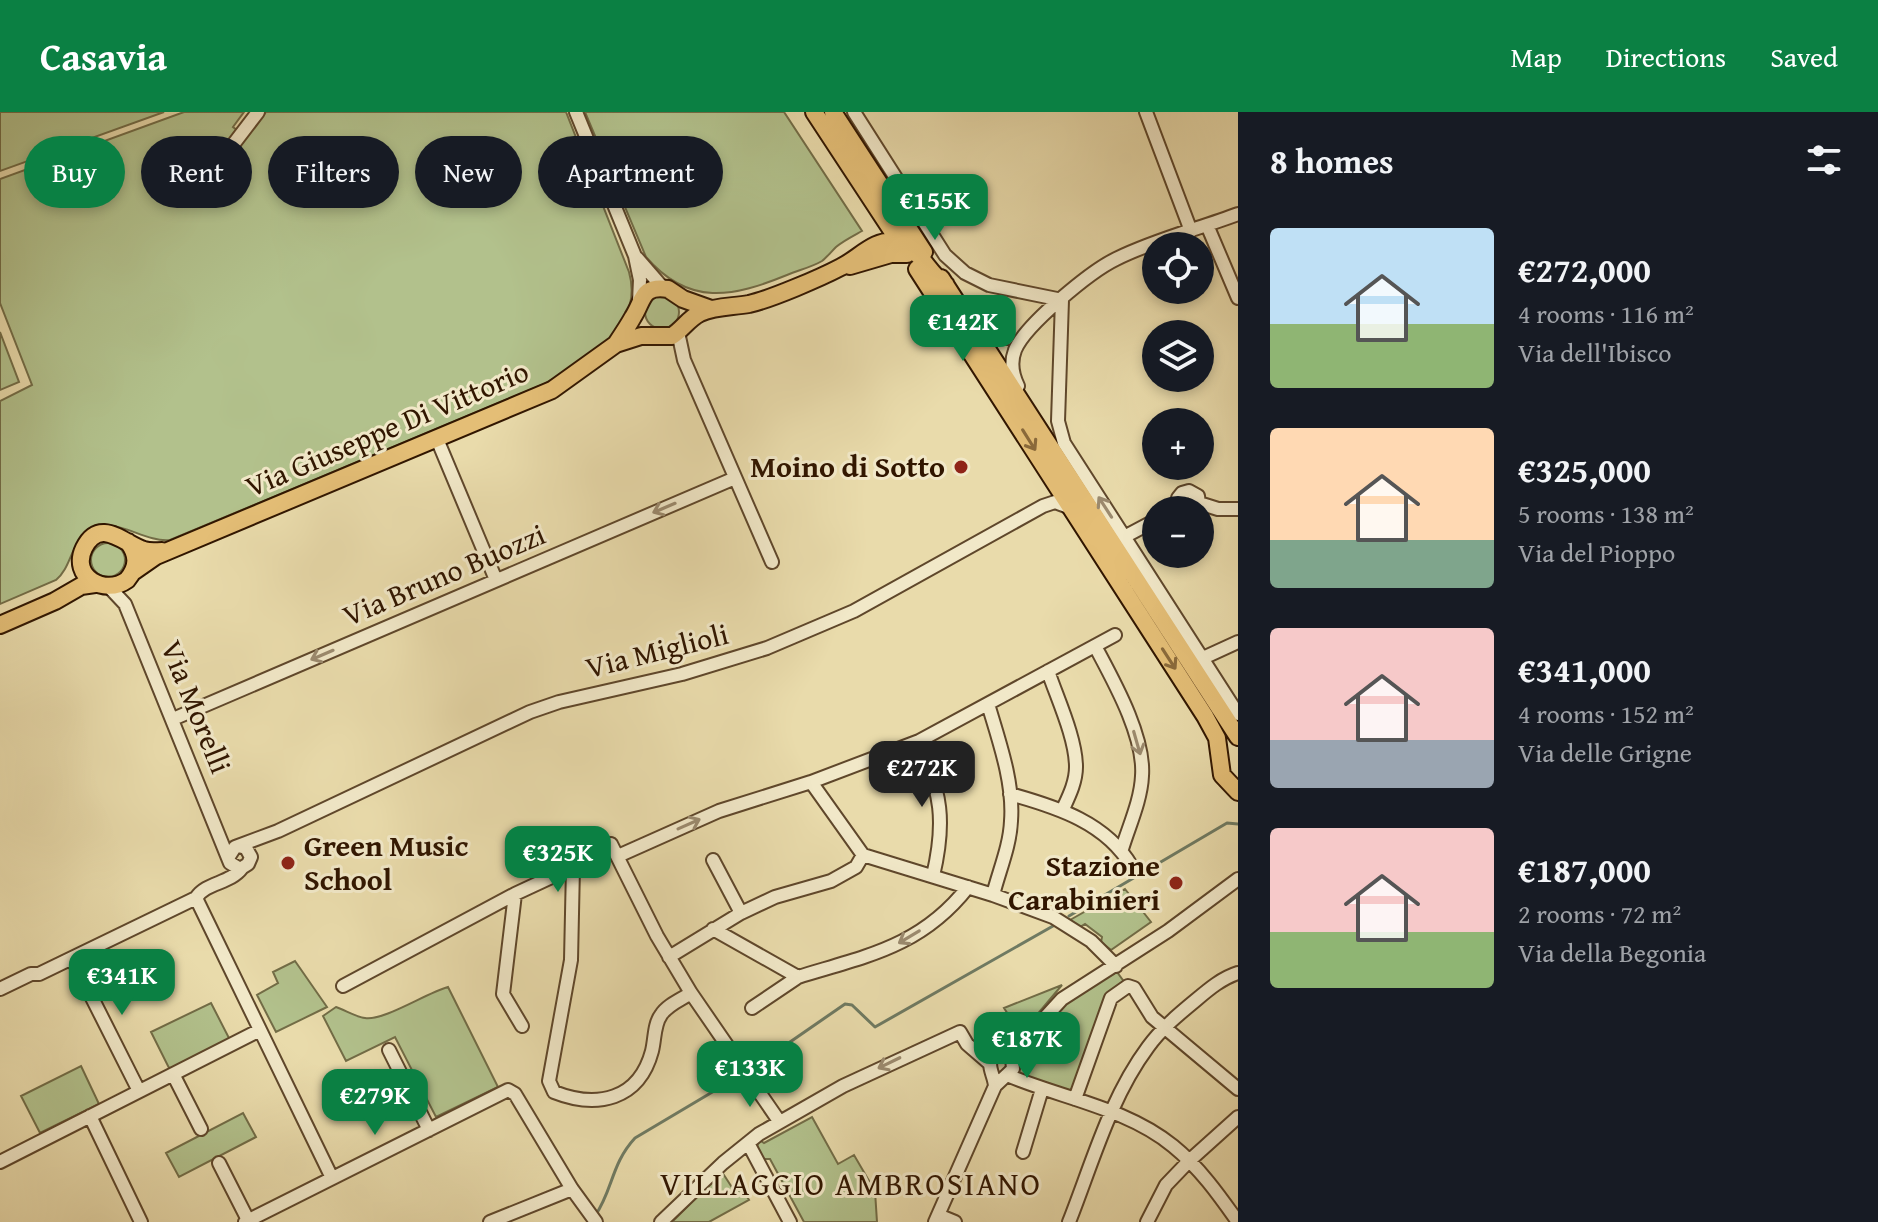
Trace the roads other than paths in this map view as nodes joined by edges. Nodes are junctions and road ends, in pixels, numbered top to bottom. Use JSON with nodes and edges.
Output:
{"nodes":[{"id":1,"x":258,"y":112,"type":"edge"},
{"id":2,"x":576,"y":112,"type":"edge"},
{"id":3,"x":803,"y":112,"type":"edge"},
{"id":4,"x":854,"y":112,"type":"edge"},
{"id":5,"x":1146,"y":112,"type":"edge"},
{"id":6,"x":826,"y":114,"type":"edge"},
{"id":7,"x":240,"y":136,"type":"edge"},
{"id":8,"x":837,"y":163,"type":"junction"},
{"id":9,"x":855,"y":175,"type":"junction"},
{"id":10,"x":1238,"y":214,"type":"edge"},
{"id":11,"x":904,"y":221,"type":"junction"},
{"id":12,"x":1207,"y":225,"type":"junction"},
{"id":13,"x":1191,"y":231,"type":"junction"},
{"id":14,"x":894,"y":249,"type":"junction"},
{"id":15,"x":635,"y":256,"type":"junction"},
{"id":16,"x":946,"y":285,"type":"junction"},
{"id":17,"x":663,"y":288,"type":"junction"},
{"id":18,"x":1238,"y":298,"type":"edge"},
{"id":19,"x":683,"y":299,"type":"junction"},
{"id":20,"x":1062,"y":300,"type":"junction"},
{"id":21,"x":638,"y":307,"type":"junction"},
{"id":22,"x":711,"y":309,"type":"junction"},
{"id":23,"x":1039,"y":320,"type":"junction"},
{"id":24,"x":954,"y":325,"type":"junction"},
{"id":25,"x":682,"y":326,"type":"junction"},
{"id":26,"x":655,"y":336,"type":"junction"},
{"id":27,"x":1007,"y":338,"type":"junction"},
{"id":28,"x":1061,"y":343,"type":"junction"},
{"id":29,"x":616,"y":344,"type":"junction"},
{"id":30,"x":1014,"y":353,"type":"junction"},
{"id":31,"x":992,"y":355,"type":"junction"},
{"id":32,"x":684,"y":360,"type":"junction"},
{"id":33,"x":986,"y":374,"type":"junction"},
{"id":34,"x":1038,"y":427,"type":"junction"},
{"id":35,"x":437,"y":439,"type":"junction"},
{"id":36,"x":1047,"y":470,"type":"junction"},
{"id":37,"x":735,"y":478,"type":"junction"},
{"id":38,"x":1043,"y":506,"type":"junction"},
{"id":39,"x":1071,"y":508,"type":"junction"},
{"id":40,"x":1214,"y":508,"type":"edge"},
{"id":41,"x":1238,"y":509,"type":"edge"},
{"id":42,"x":1142,"y":527,"type":"edge"},
{"id":43,"x":1124,"y":537,"type":"junction"},
{"id":44,"x":128,"y":542,"type":"junction"},
{"id":45,"x":171,"y":550,"type":"junction"},
{"id":46,"x":772,"y":562,"type":"dead end"},
{"id":47,"x":82,"y":563,"type":"junction"},
{"id":48,"x":130,"y":576,"type":"junction"},
{"id":49,"x":496,"y":580,"type":"junction"},
{"id":50,"x":102,"y":586,"type":"junction"},
{"id":51,"x":55,"y":601,"type":"junction"},
{"id":52,"x":125,"y":604,"type":"junction"},
{"id":53,"x":0,"y":625,"type":"edge"},
{"id":54,"x":1115,"y":635,"type":"dead end"},
{"id":55,"x":1238,"y":642,"type":"edge"},
{"id":56,"x":1095,"y":646,"type":"junction"},
{"id":57,"x":1203,"y":658,"type":"junction"},
{"id":58,"x":1048,"y":671,"type":"junction"},
{"id":59,"x":988,"y":704,"type":"junction"},
{"id":60,"x":1238,"y":714,"type":"edge"},
{"id":61,"x":173,"y":719,"type":"junction"},
{"id":62,"x":1238,"y":737,"type":"edge"},
{"id":63,"x":919,"y":741,"type":"junction"},
{"id":64,"x":1238,"y":743,"type":"edge"},
{"id":65,"x":1220,"y":757,"type":"junction"},
{"id":66,"x":811,"y":782,"type":"junction"},
{"id":67,"x":1238,"y":792,"type":"edge"},
{"id":68,"x":1010,"y":794,"type":"junction"},
{"id":69,"x":1063,"y":809,"type":"junction"},
{"id":70,"x":278,"y":831,"type":"junction"},
{"id":71,"x":1122,"y":849,"type":"junction"},
{"id":72,"x":863,"y":855,"type":"junction"},
{"id":73,"x":235,"y":856,"type":"junction"},
{"id":74,"x":618,"y":856,"type":"junction"},
{"id":75,"x":713,"y":860,"type":"dead end"},
{"id":76,"x":573,"y":867,"type":"junction"},
{"id":77,"x":1132,"y":867,"type":"dead end"},
{"id":78,"x":933,"y":876,"type":"junction"},
{"id":79,"x":1234,"y":881,"type":"edge"},
{"id":80,"x":968,"y":887,"type":"junction"},
{"id":81,"x":515,"y":894,"type":"junction"},
{"id":82,"x":993,"y":895,"type":"junction"},
{"id":83,"x":196,"y":898,"type":"junction"},
{"id":84,"x":1238,"y":899,"type":"edge"},
{"id":85,"x":487,"y":909,"type":"junction"},
{"id":86,"x":741,"y":913,"type":"junction"},
{"id":87,"x":511,"y":926,"type":"junction"},
{"id":88,"x":713,"y":929,"type":"junction"},
{"id":89,"x":669,"y":957,"type":"junction"},
{"id":90,"x":72,"y":958,"type":"junction"},
{"id":91,"x":1116,"y":966,"type":"junction"},
{"id":92,"x":1238,"y":973,"type":"edge"},
{"id":93,"x":798,"y":977,"type":"junction"},
{"id":94,"x":343,"y":986,"type":"dead end"},
{"id":95,"x":0,"y":989,"type":"edge"},
{"id":96,"x":691,"y":993,"type":"junction"},
{"id":97,"x":752,"y":1008,"type":"dead end"},
{"id":98,"x":522,"y":1026,"type":"dead end"},
{"id":99,"x":1164,"y":1028,"type":"junction"},
{"id":100,"x":260,"y":1030,"type":"junction"},
{"id":101,"x":389,"y":1050,"type":"dead end"},
{"id":102,"x":1001,"y":1065,"type":"junction"},
{"id":103,"x":173,"y":1074,"type":"junction"},
{"id":104,"x":1042,"y":1089,"type":"junction"},
{"id":105,"x":1238,"y":1089,"type":"edge"},
{"id":106,"x":139,"y":1091,"type":"junction"},
{"id":107,"x":1075,"y":1099,"type":"junction"},
{"id":108,"x":1112,"y":1112,"type":"junction"},
{"id":109,"x":90,"y":1116,"type":"junction"},
{"id":110,"x":1238,"y":1117,"type":"edge"},
{"id":111,"x":779,"y":1121,"type":"junction"},
{"id":112,"x":201,"y":1129,"type":"dead end"},
{"id":113,"x":429,"y":1130,"type":"junction"},
{"id":114,"x":748,"y":1143,"type":"junction"},
{"id":115,"x":1023,"y":1152,"type":"dead end"},
{"id":116,"x":1189,"y":1161,"type":"junction"},
{"id":117,"x":0,"y":1162,"type":"edge"},
{"id":118,"x":219,"y":1163,"type":"dead end"},
{"id":119,"x":332,"y":1178,"type":"junction"},
{"id":120,"x":572,"y":1189,"type":"junction"},
{"id":121,"x":1232,"y":1203,"type":"edge"},
{"id":122,"x":592,"y":1217,"type":"edge"},
{"id":123,"x":937,"y":1218,"type":"edge"},
{"id":124,"x":246,"y":1221,"type":"edge"},
{"id":125,"x":141,"y":1222,"type":"edge"},
{"id":126,"x":490,"y":1222,"type":"edge"},
{"id":127,"x":661,"y":1222,"type":"edge"},
{"id":128,"x":790,"y":1222,"type":"edge"},
{"id":129,"x":955,"y":1222,"type":"edge"},
{"id":130,"x":1069,"y":1222,"type":"edge"},
{"id":131,"x":1147,"y":1222,"type":"edge"},
{"id":132,"x":1238,"y":1222,"type":"edge"}],
"edges":[{"from":1,"to":7,"type":"street"},
{"from":2,"to":15,"type":"street"},
{"from":3,"to":8,"type":"main road"},
{"from":4,"to":20,"type":"street"},
{"from":5,"to":13,"type":"street"},
{"from":6,"to":9,"type":"main road"},
{"from":6,"to":11,"type":"main road"},
{"from":8,"to":9,"type":"main road"},
{"from":8,"to":14,"type":"main road"},
{"from":9,"to":14,"type":"main road"},
{"from":10,"to":12,"type":"street"},
{"from":11,"to":14,"type":"main road"},
{"from":11,"to":16,"type":"main road"},
{"from":12,"to":13,"type":"street"},
{"from":12,"to":18,"type":"street"},
{"from":13,"to":20,"type":"street"},
{"from":14,"to":16,"type":"main road"},
{"from":14,"to":22,"type":"main road","name":"Via Giuseppe Di Vittorio"},
{"from":14,"to":24,"type":"main road"},
{"from":15,"to":17,"type":"street"},
{"from":15,"to":21,"type":"street"},
{"from":16,"to":27,"type":"street"},
{"from":16,"to":31,"type":"main road"},
{"from":17,"to":19,"type":"main road","name":"Via Giuseppe Di Vittorio"},
{"from":17,"to":21,"type":"main road","name":"Via Giuseppe Di Vittorio"},
{"from":19,"to":22,"type":"main road","name":"Via Giuseppe Di Vittorio"},
{"from":19,"to":25,"type":"main road"},
{"from":20,"to":23,"type":"street"},
{"from":20,"to":28,"type":"street"},
{"from":21,"to":26,"type":"main road"},
{"from":21,"to":29,"type":"main road","name":"Via Giuseppe Di Vittorio"},
{"from":22,"to":25,"type":"main road","name":"Via Giuseppe Di Vittorio"},
{"from":23,"to":27,"type":"street"},
{"from":23,"to":28,"type":"street"},
{"from":23,"to":30,"type":"street"},
{"from":24,"to":31,"type":"main road"},
{"from":24,"to":33,"type":"main road"},
{"from":25,"to":26,"type":"main road","name":"Via Giuseppe Di Vittorio"},
{"from":25,"to":32,"type":"street"},
{"from":26,"to":29,"type":"main road","name":"Via Giuseppe Di Vittorio"},
{"from":26,"to":32,"type":"street"},
{"from":27,"to":31,"type":"street"},
{"from":43,"to":28,"type":"street","one_way":true},
{"from":29,"to":35,"type":"main road","name":"Via Giuseppe Di Vittorio"},
{"from":30,"to":31,"type":"street"},
{"from":30,"to":34,"type":"street"},
{"from":31,"to":33,"type":"main road"},
{"from":31,"to":34,"type":"main road"},
{"from":32,"to":37,"type":"street"},
{"from":33,"to":36,"type":"main road","one_way":true},
{"from":34,"to":62,"type":"main road"},
{"from":35,"to":45,"type":"main road","name":"Via Giuseppe Di Vittorio"},
{"from":35,"to":49,"type":"street"},
{"from":36,"to":38,"type":"street"},
{"from":36,"to":39,"type":"main road"},
{"from":37,"to":46,"type":"street"},
{"from":37,"to":49,"type":"street","name":"Via Bruno Buozzi","one_way":true},
{"from":38,"to":39,"type":"street"},
{"from":38,"to":70,"type":"street","name":"Via Miglioli"},
{"from":39,"to":65,"type":"main road","one_way":true},
{"from":40,"to":41,"type":"street"},
{"from":42,"to":43,"type":"street"},
{"from":43,"to":57,"type":"street"},
{"from":44,"to":45,"type":"main road"},
{"from":44,"to":47,"type":"main road"},
{"from":44,"to":48,"type":"main road"},
{"from":45,"to":48,"type":"main road","name":"Via Giuseppe Di Vittorio"},
{"from":47,"to":50,"type":"main road"},
{"from":47,"to":51,"type":"main road"},
{"from":48,"to":50,"type":"main road"},
{"from":48,"to":52,"type":"street","name":"Via Morelli"},
{"from":49,"to":61,"type":"street","name":"Via Bruno Buozzi","one_way":true},
{"from":50,"to":51,"type":"main road"},
{"from":50,"to":52,"type":"street","name":"Via Morelli"},
{"from":51,"to":53,"type":"main road"},
{"from":52,"to":61,"type":"street","name":"Via Morelli"},
{"from":54,"to":56,"type":"street"},
{"from":55,"to":57,"type":"street"},
{"from":56,"to":58,"type":"street"},
{"from":56,"to":71,"type":"street","one_way":true},
{"from":57,"to":60,"type":"street"},
{"from":58,"to":59,"type":"street"},
{"from":58,"to":69,"type":"street"},
{"from":59,"to":63,"type":"street"},
{"from":59,"to":68,"type":"street"},
{"from":61,"to":73,"type":"street","name":"Via Morelli"},
{"from":63,"to":66,"type":"street"},
{"from":63,"to":78,"type":"street"},
{"from":64,"to":65,"type":"main road"},
{"from":65,"to":67,"type":"main road"},
{"from":66,"to":72,"type":"street"},
{"from":74,"to":66,"type":"street","one_way":true},
{"from":68,"to":69,"type":"street"},
{"from":68,"to":82,"type":"street"},
{"from":69,"to":71,"type":"street"},
{"from":70,"to":73,"type":"street"},
{"from":70,"to":73,"type":"street"},
{"from":71,"to":77,"type":"street"},
{"from":72,"to":78,"type":"street"},
{"from":72,"to":86,"type":"street"},
{"from":73,"to":83,"type":"street"},
{"from":74,"to":76,"type":"street"},
{"from":74,"to":89,"type":"street"},
{"from":75,"to":86,"type":"street"},
{"from":76,"to":81,"type":"street"},
{"from":76,"to":96,"type":"street"},
{"from":78,"to":80,"type":"street"},
{"from":79,"to":84,"type":"street"},
{"from":79,"to":91,"type":"street"},
{"from":80,"to":82,"type":"street"},
{"from":80,"to":93,"type":"street","one_way":true},
{"from":81,"to":85,"type":"street"},
{"from":81,"to":87,"type":"street"},
{"from":82,"to":91,"type":"street"},
{"from":83,"to":90,"type":"street"},
{"from":83,"to":100,"type":"street"},
{"from":85,"to":87,"type":"street"},
{"from":85,"to":94,"type":"street"},
{"from":86,"to":88,"type":"street"},
{"from":87,"to":98,"type":"street"},
{"from":88,"to":89,"type":"street"},
{"from":88,"to":93,"type":"street"},
{"from":89,"to":96,"type":"street"},
{"from":90,"to":95,"type":"street"},
{"from":90,"to":106,"type":"street"},
{"from":91,"to":102,"type":"street"},
{"from":92,"to":99,"type":"street"},
{"from":93,"to":97,"type":"street"},
{"from":96,"to":111,"type":"street"},
{"from":99,"to":105,"type":"street"},
{"from":99,"to":107,"type":"street"},
{"from":99,"to":108,"type":"street"},
{"from":100,"to":103,"type":"street"},
{"from":100,"to":119,"type":"street"},
{"from":101,"to":113,"type":"street"},
{"from":102,"to":104,"type":"street"},
{"from":102,"to":111,"type":"street","one_way":true},
{"from":102,"to":123,"type":"street"},
{"from":103,"to":106,"type":"street"},
{"from":103,"to":112,"type":"street"},
{"from":104,"to":107,"type":"street"},
{"from":104,"to":115,"type":"street"},
{"from":106,"to":109,"type":"street"},
{"from":107,"to":108,"type":"street"},
{"from":108,"to":116,"type":"street"},
{"from":108,"to":130,"type":"street"},
{"from":109,"to":117,"type":"street"},
{"from":109,"to":125,"type":"street"},
{"from":110,"to":116,"type":"street"},
{"from":111,"to":114,"type":"street"},
{"from":113,"to":119,"type":"street"},
{"from":113,"to":120,"type":"street"},
{"from":114,"to":127,"type":"street"},
{"from":114,"to":128,"type":"street"},
{"from":116,"to":121,"type":"street"},
{"from":116,"to":131,"type":"street"},
{"from":118,"to":124,"type":"street"},
{"from":119,"to":124,"type":"street"},
{"from":120,"to":122,"type":"street"},
{"from":120,"to":126,"type":"street"},
{"from":121,"to":132,"type":"street"},
{"from":123,"to":129,"type":"street"}]}
